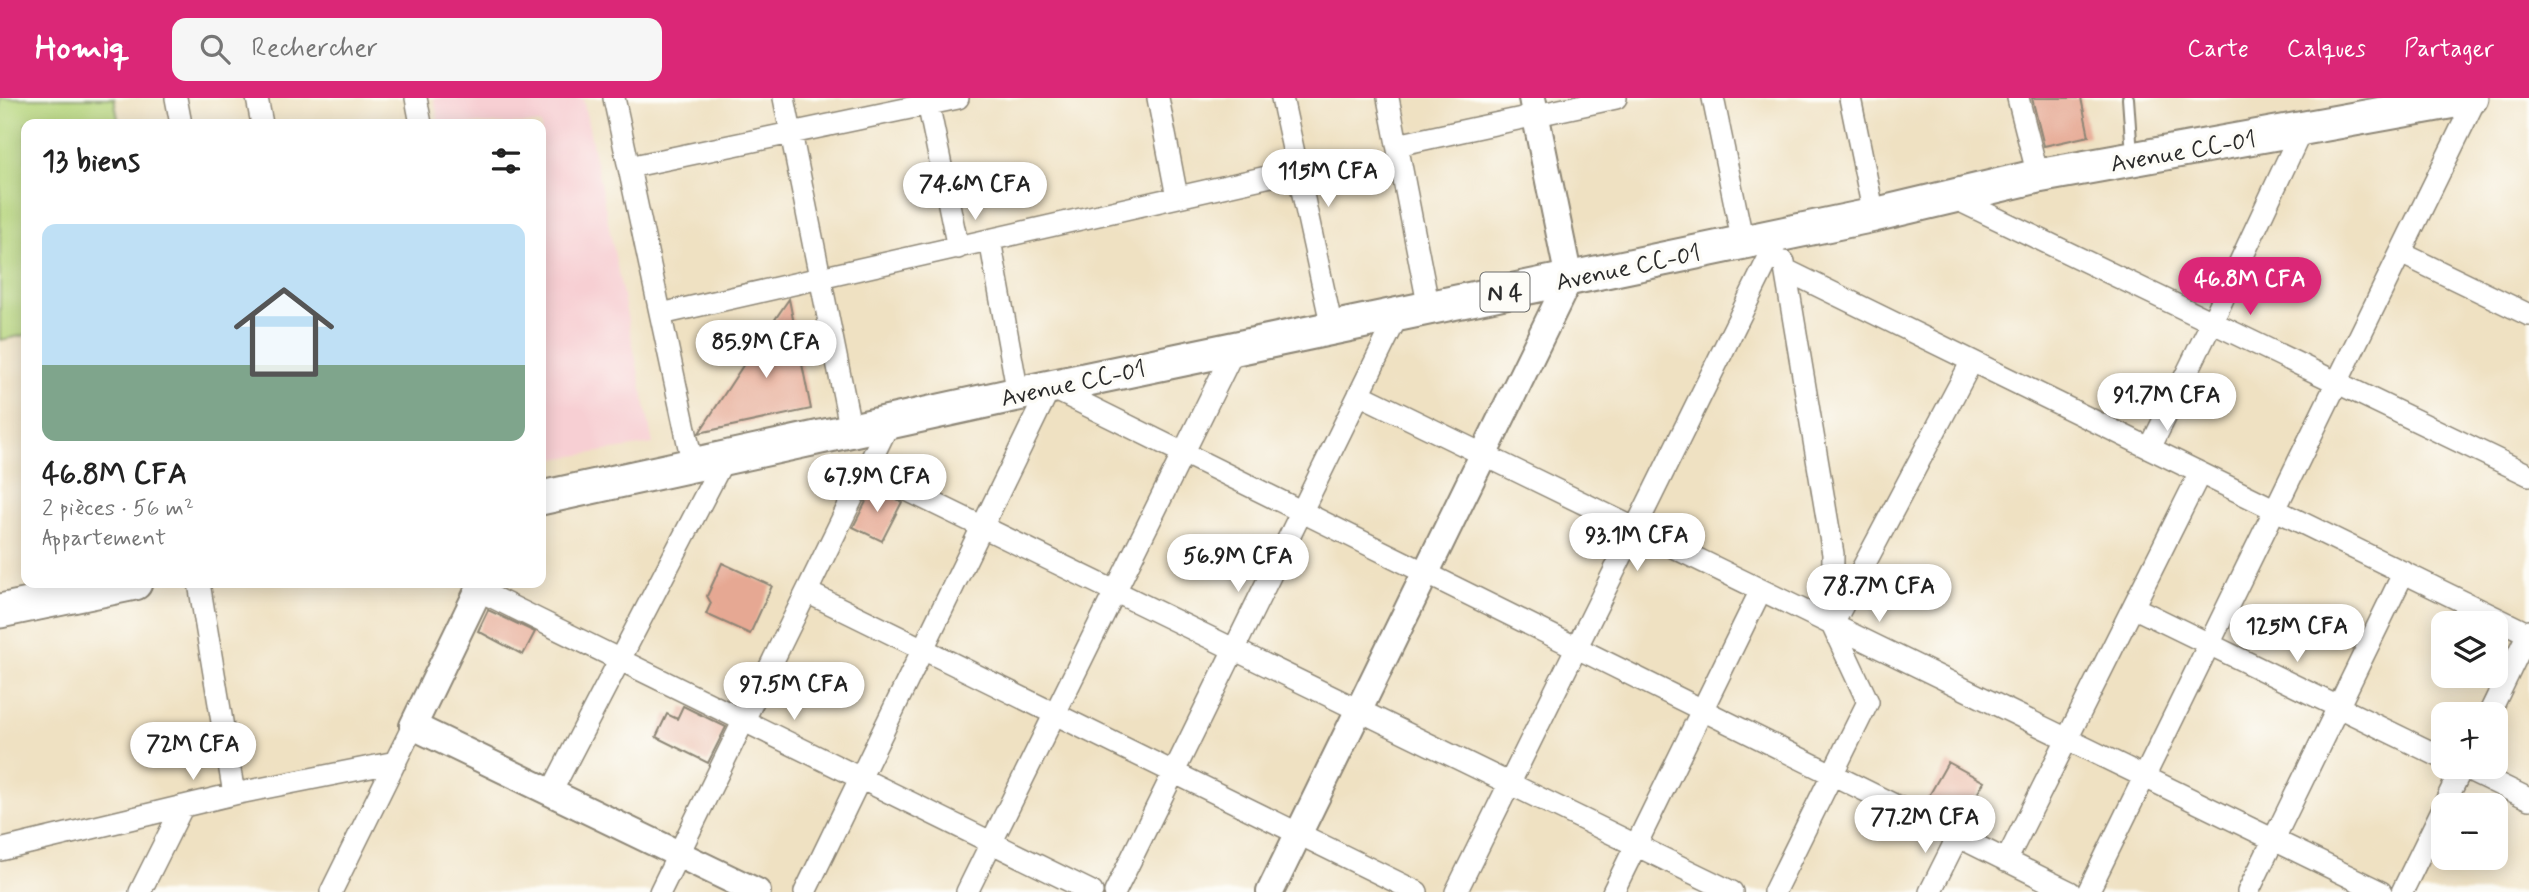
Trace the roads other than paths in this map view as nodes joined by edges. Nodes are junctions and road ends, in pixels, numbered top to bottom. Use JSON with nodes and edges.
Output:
{"nodes":[{"id":1,"x":176,"y":98,"type":"edge"},
{"id":2,"x":257,"y":98,"type":"edge"},
{"id":3,"x":415,"y":98,"type":"edge"},
{"id":4,"x":614,"y":98,"type":"edge"},
{"id":5,"x":784,"y":98,"type":"edge"},
{"id":6,"x":958,"y":98,"type":"edge"},
{"id":7,"x":1158,"y":98,"type":"edge"},
{"id":8,"x":1282,"y":98,"type":"edge"},
{"id":9,"x":1388,"y":98,"type":"edge"},
{"id":10,"x":1616,"y":98,"type":"edge"},
{"id":11,"x":1713,"y":98,"type":"edge"},
{"id":12,"x":1850,"y":98,"type":"edge"},
{"id":13,"x":2018,"y":98,"type":"edge"},
{"id":14,"x":2128,"y":98,"type":"edge"},
{"id":15,"x":2473,"y":98,"type":"edge"},
{"id":16,"x":928,"y":101,"type":"edge"},
{"id":17,"x":2400,"y":103,"type":"edge"},
{"id":18,"x":1534,"y":107,"type":"edge"},
{"id":19,"x":180,"y":119,"type":"edge"},
{"id":20,"x":261,"y":119,"type":"edge"},
{"id":21,"x":420,"y":119,"type":"edge"},
{"id":22,"x":2302,"y":130,"type":"junction"},
{"id":23,"x":791,"y":133,"type":"junction"},
{"id":24,"x":1397,"y":145,"type":"junction"},
{"id":25,"x":2132,"y":160,"type":"junction"},
{"id":26,"x":629,"y":167,"type":"junction"},
{"id":27,"x":1298,"y":170,"type":"junction"},
{"id":28,"x":2038,"y":176,"type":"junction"},
{"id":29,"x":1178,"y":197,"type":"junction"},
{"id":30,"x":1952,"y":197,"type":"junction"},
{"id":31,"x":1874,"y":215,"type":"junction"},
{"id":32,"x":1780,"y":235,"type":"junction"},
{"id":33,"x":990,"y":240,"type":"junction"},
{"id":34,"x":1743,"y":243,"type":"junction"},
{"id":35,"x":958,"y":248,"type":"junction"},
{"id":36,"x":2401,"y":253,"type":"junction"},
{"id":37,"x":1786,"y":270,"type":"junction"},
{"id":38,"x":820,"y":277,"type":"junction"},
{"id":39,"x":1569,"y":279,"type":"junction"},
{"id":40,"x":1414,"y":312,"type":"junction"},
{"id":41,"x":2528,"y":312,"type":"edge"},
{"id":42,"x":661,"y":314,"type":"junction"},
{"id":43,"x":2212,"y":322,"type":"junction"},
{"id":44,"x":1332,"y":328,"type":"junction"},
{"id":45,"x":1235,"y":348,"type":"junction"},
{"id":46,"x":1972,"y":361,"type":"junction"},
{"id":47,"x":2337,"y":383,"type":"junction"},
{"id":48,"x":1034,"y":391,"type":"junction"},
{"id":49,"x":1359,"y":394,"type":"junction"},
{"id":50,"x":890,"y":423,"type":"junction"},
{"id":51,"x":851,"y":431,"type":"junction"},
{"id":52,"x":2150,"y":448,"type":"junction"},
{"id":53,"x":1184,"y":453,"type":"junction"},
{"id":54,"x":1483,"y":455,"type":"junction"},
{"id":55,"x":708,"y":463,"type":"junction"},
{"id":56,"x":866,"y":470,"type":"junction"},
{"id":57,"x":2200,"y":473,"type":"junction"},
{"id":58,"x":2529,"y":475,"type":"edge"},
{"id":59,"x":546,"y":497,"type":"edge"},
{"id":60,"x":2275,"y":510,"type":"junction"},
{"id":61,"x":1302,"y":512,"type":"junction"},
{"id":62,"x":982,"y":527,"type":"junction"},
{"id":63,"x":1635,"y":529,"type":"junction"},
{"id":64,"x":2404,"y":572,"type":"junction"},
{"id":65,"x":1426,"y":573,"type":"junction"},
{"id":66,"x":111,"y":588,"type":"edge"},
{"id":67,"x":200,"y":588,"type":"edge"},
{"id":68,"x":480,"y":588,"type":"edge"},
{"id":69,"x":482,"y":588,"type":"edge"},
{"id":70,"x":1761,"y":590,"type":"junction"},
{"id":71,"x":1115,"y":591,"type":"junction"},
{"id":72,"x":807,"y":592,"type":"junction"},
{"id":73,"x":2133,"y":607,"type":"junction"},
{"id":74,"x":0,"y":611,"type":"edge"},
{"id":75,"x":1832,"y":625,"type":"junction"},
{"id":76,"x":2529,"y":633,"type":"edge"},
{"id":77,"x":2209,"y":644,"type":"junction"},
{"id":78,"x":1577,"y":648,"type":"junction"},
{"id":79,"x":923,"y":649,"type":"junction"},
{"id":80,"x":1234,"y":649,"type":"junction"},
{"id":81,"x":619,"y":659,"type":"junction"},
{"id":82,"x":2495,"y":702,"type":"edge"},
{"id":83,"x":2338,"y":706,"type":"junction"},
{"id":84,"x":1359,"y":710,"type":"junction"},
{"id":85,"x":1703,"y":710,"type":"junction"},
{"id":86,"x":1055,"y":714,"type":"junction"},
{"id":87,"x":744,"y":721,"type":"junction"},
{"id":88,"x":414,"y":726,"type":"junction"},
{"id":89,"x":2067,"y":739,"type":"junction"},
{"id":90,"x":2431,"y":752,"type":"edge"},
{"id":91,"x":396,"y":762,"type":"junction"},
{"id":92,"x":1174,"y":772,"type":"junction"},
{"id":93,"x":1832,"y":774,"type":"junction"},
{"id":94,"x":2145,"y":777,"type":"junction"},
{"id":95,"x":860,"y":778,"type":"junction"},
{"id":96,"x":2487,"y":779,"type":"edge"},
{"id":97,"x":1510,"y":783,"type":"junction"},
{"id":98,"x":551,"y":792,"type":"junction"},
{"id":99,"x":234,"y":794,"type":"junction"},
{"id":100,"x":2529,"y":799,"type":"edge"},
{"id":101,"x":183,"y":806,"type":"junction"},
{"id":102,"x":2431,"y":833,"type":"edge"},
{"id":103,"x":1299,"y":834,"type":"junction"},
{"id":104,"x":1958,"y":836,"type":"junction"},
{"id":105,"x":2273,"y":840,"type":"junction"},
{"id":106,"x":992,"y":843,"type":"junction"},
{"id":107,"x":1636,"y":845,"type":"junction"},
{"id":108,"x":0,"y":850,"type":"edge"},
{"id":109,"x":679,"y":854,"type":"junction"},
{"id":110,"x":2007,"y":861,"type":"junction"},
{"id":111,"x":140,"y":892,"type":"edge"},
{"id":112,"x":331,"y":892,"type":"edge"},
{"id":113,"x":660,"y":892,"type":"edge"},
{"id":114,"x":757,"y":892,"type":"edge"},
{"id":115,"x":805,"y":892,"type":"edge"},
{"id":116,"x":967,"y":892,"type":"edge"},
{"id":117,"x":1092,"y":892,"type":"edge"},
{"id":118,"x":1115,"y":892,"type":"edge"},
{"id":119,"x":1270,"y":892,"type":"edge"},
{"id":120,"x":1417,"y":892,"type":"edge"},
{"id":121,"x":1456,"y":892,"type":"edge"},
{"id":122,"x":1613,"y":892,"type":"edge"},
{"id":123,"x":1732,"y":892,"type":"edge"},
{"id":124,"x":1774,"y":892,"type":"edge"},
{"id":125,"x":1930,"y":892,"type":"edge"},
{"id":126,"x":2070,"y":892,"type":"edge"},
{"id":127,"x":2088,"y":892,"type":"edge"},
{"id":128,"x":2248,"y":892,"type":"edge"},
{"id":129,"x":2381,"y":892,"type":"edge"},
{"id":130,"x":2402,"y":892,"type":"edge"}],
"edges":[{"from":1,"to":19,"type":"street"},
{"from":2,"to":20,"type":"street"},
{"from":3,"to":21,"type":"street"},
{"from":4,"to":26,"type":"street"},
{"from":5,"to":23,"type":"street"},
{"from":6,"to":16,"type":"street"},
{"from":7,"to":29,"type":"street"},
{"from":8,"to":27,"type":"street"},
{"from":9,"to":24,"type":"street"},
{"from":10,"to":18,"type":"street"},
{"from":11,"to":34,"type":"street"},
{"from":12,"to":31,"type":"street"},
{"from":13,"to":28,"type":"street"},
{"from":14,"to":25,"type":"lane"},
{"from":15,"to":17,"type":"main road","name":"Avenue CC-01","number":"N 4"},
{"from":15,"to":36,"type":"street"},
{"from":16,"to":23,"type":"street"},
{"from":16,"to":35,"type":"street"},
{"from":17,"to":22,"type":"main road","name":"Avenue CC-01","number":"N 4"},
{"from":18,"to":24,"type":"street"},
{"from":18,"to":39,"type":"street"},
{"from":22,"to":25,"type":"main road","name":"Avenue CC-01","number":"N 4"},
{"from":22,"to":43,"type":"street"},
{"from":23,"to":26,"type":"street"},
{"from":23,"to":38,"type":"street"},
{"from":24,"to":40,"type":"street"},
{"from":25,"to":28,"type":"main road","name":"Avenue CC-01","number":"N 4"},
{"from":26,"to":42,"type":"street"},
{"from":27,"to":29,"type":"street"},
{"from":27,"to":44,"type":"street"},
{"from":28,"to":30,"type":"main road","name":"Avenue CC-01","number":"N 4"},
{"from":29,"to":33,"type":"street"},
{"from":30,"to":31,"type":"main road","name":"Avenue CC-01","number":"N 4"},
{"from":30,"to":43,"type":"street"},
{"from":31,"to":32,"type":"main road","name":"Avenue CC-01","number":"N 4"},
{"from":32,"to":34,"type":"main road","name":"Avenue CC-01","number":"N 4"},
{"from":32,"to":37,"type":"street"},
{"from":32,"to":63,"type":"street"},
{"from":33,"to":35,"type":"street"},
{"from":33,"to":48,"type":"street"},
{"from":34,"to":39,"type":"main road","name":"Avenue CC-01","number":"N 4"},
{"from":35,"to":38,"type":"street"},
{"from":36,"to":41,"type":"street"},
{"from":36,"to":47,"type":"street"},
{"from":37,"to":46,"type":"street"},
{"from":37,"to":75,"type":"street"},
{"from":38,"to":42,"type":"street"},
{"from":38,"to":51,"type":"street"},
{"from":39,"to":40,"type":"main road","name":"Avenue CC-01","number":"N 4"},
{"from":39,"to":54,"type":"street"},
{"from":40,"to":44,"type":"main road","name":"Avenue CC-01","number":"N 4"},
{"from":40,"to":49,"type":"street"},
{"from":42,"to":55,"type":"street"},
{"from":43,"to":47,"type":"street"},
{"from":43,"to":52,"type":"street"},
{"from":44,"to":45,"type":"main road","name":"Avenue CC-01","number":"N 4"},
{"from":45,"to":48,"type":"main road","name":"Avenue CC-01","number":"N 4"},
{"from":45,"to":53,"type":"street"},
{"from":46,"to":52,"type":"street"},
{"from":46,"to":75,"type":"street"},
{"from":47,"to":58,"type":"street"},
{"from":47,"to":60,"type":"street"},
{"from":48,"to":50,"type":"main road","name":"Avenue CC-01","number":"N 4"},
{"from":48,"to":53,"type":"street"},
{"from":48,"to":62,"type":"street"},
{"from":49,"to":54,"type":"street"},
{"from":49,"to":61,"type":"street"},
{"from":50,"to":51,"type":"main road","name":"Avenue CC-01","number":"N 4"},
{"from":50,"to":56,"type":"street"},
{"from":51,"to":55,"type":"main road","name":"Avenue CC-01","number":"N 4"},
{"from":52,"to":57,"type":"street"},
{"from":53,"to":61,"type":"street"},
{"from":53,"to":71,"type":"street"},
{"from":54,"to":63,"type":"street"},
{"from":54,"to":65,"type":"street"},
{"from":55,"to":59,"type":"main road","name":"Avenue CC-01","number":"N 4"},
{"from":55,"to":81,"type":"street"},
{"from":56,"to":62,"type":"street"},
{"from":56,"to":72,"type":"street"},
{"from":57,"to":60,"type":"street"},
{"from":57,"to":73,"type":"street"},
{"from":60,"to":64,"type":"street"},
{"from":60,"to":77,"type":"street"},
{"from":61,"to":65,"type":"street"},
{"from":61,"to":80,"type":"street"},
{"from":62,"to":71,"type":"street"},
{"from":62,"to":79,"type":"street"},
{"from":63,"to":70,"type":"street"},
{"from":63,"to":78,"type":"street"},
{"from":64,"to":76,"type":"street"},
{"from":64,"to":83,"type":"street"},
{"from":65,"to":78,"type":"street"},
{"from":65,"to":84,"type":"street"},
{"from":66,"to":74,"type":"main road"},
{"from":67,"to":99,"type":"street"},
{"from":68,"to":88,"type":"street"},
{"from":69,"to":81,"type":"street"},
{"from":70,"to":75,"type":"street"},
{"from":70,"to":85,"type":"street"},
{"from":71,"to":80,"type":"street"},
{"from":71,"to":86,"type":"street"},
{"from":72,"to":79,"type":"street"},
{"from":72,"to":87,"type":"street"},
{"from":73,"to":77,"type":"street"},
{"from":73,"to":89,"type":"street"},
{"from":75,"to":89,"type":"street"},
{"from":75,"to":93,"type":"street"},
{"from":76,"to":82,"type":"street"},
{"from":77,"to":83,"type":"street"},
{"from":77,"to":94,"type":"street"},
{"from":78,"to":85,"type":"street"},
{"from":78,"to":97,"type":"street"},
{"from":79,"to":86,"type":"street"},
{"from":79,"to":95,"type":"street"},
{"from":80,"to":84,"type":"street"},
{"from":80,"to":92,"type":"street"},
{"from":81,"to":87,"type":"street"},
{"from":81,"to":98,"type":"street"},
{"from":83,"to":90,"type":"street"},
{"from":83,"to":105,"type":"street"},
{"from":84,"to":97,"type":"street"},
{"from":84,"to":103,"type":"street"},
{"from":85,"to":93,"type":"street"},
{"from":85,"to":107,"type":"street"},
{"from":86,"to":92,"type":"street"},
{"from":86,"to":106,"type":"street"},
{"from":87,"to":95,"type":"street"},
{"from":87,"to":109,"type":"street"},
{"from":88,"to":91,"type":"street"},
{"from":88,"to":98,"type":"street"},
{"from":89,"to":94,"type":"street"},
{"from":89,"to":110,"type":"street"},
{"from":91,"to":99,"type":"street"},
{"from":91,"to":112,"type":"street"},
{"from":92,"to":103,"type":"street"},
{"from":92,"to":118,"type":"street"},
{"from":93,"to":104,"type":"street"},
{"from":93,"to":124,"type":"street"},
{"from":94,"to":105,"type":"street"},
{"from":94,"to":127,"type":"street"},
{"from":95,"to":106,"type":"street"},
{"from":95,"to":115,"type":"street"},
{"from":96,"to":100,"type":"street"},
{"from":97,"to":107,"type":"street"},
{"from":97,"to":121,"type":"street"},
{"from":98,"to":109,"type":"street"},
{"from":99,"to":101,"type":"street"},
{"from":101,"to":108,"type":"street"},
{"from":101,"to":111,"type":"street"},
{"from":102,"to":130,"type":"street"},
{"from":103,"to":119,"type":"street"},
{"from":103,"to":120,"type":"street"},
{"from":104,"to":110,"type":"street"},
{"from":104,"to":125,"type":"street"},
{"from":105,"to":128,"type":"street"},
{"from":105,"to":129,"type":"street"},
{"from":106,"to":116,"type":"street"},
{"from":106,"to":117,"type":"street"},
{"from":107,"to":122,"type":"street"},
{"from":107,"to":123,"type":"street"},
{"from":109,"to":113,"type":"street"},
{"from":109,"to":114,"type":"street"},
{"from":110,"to":126,"type":"street"}]}
